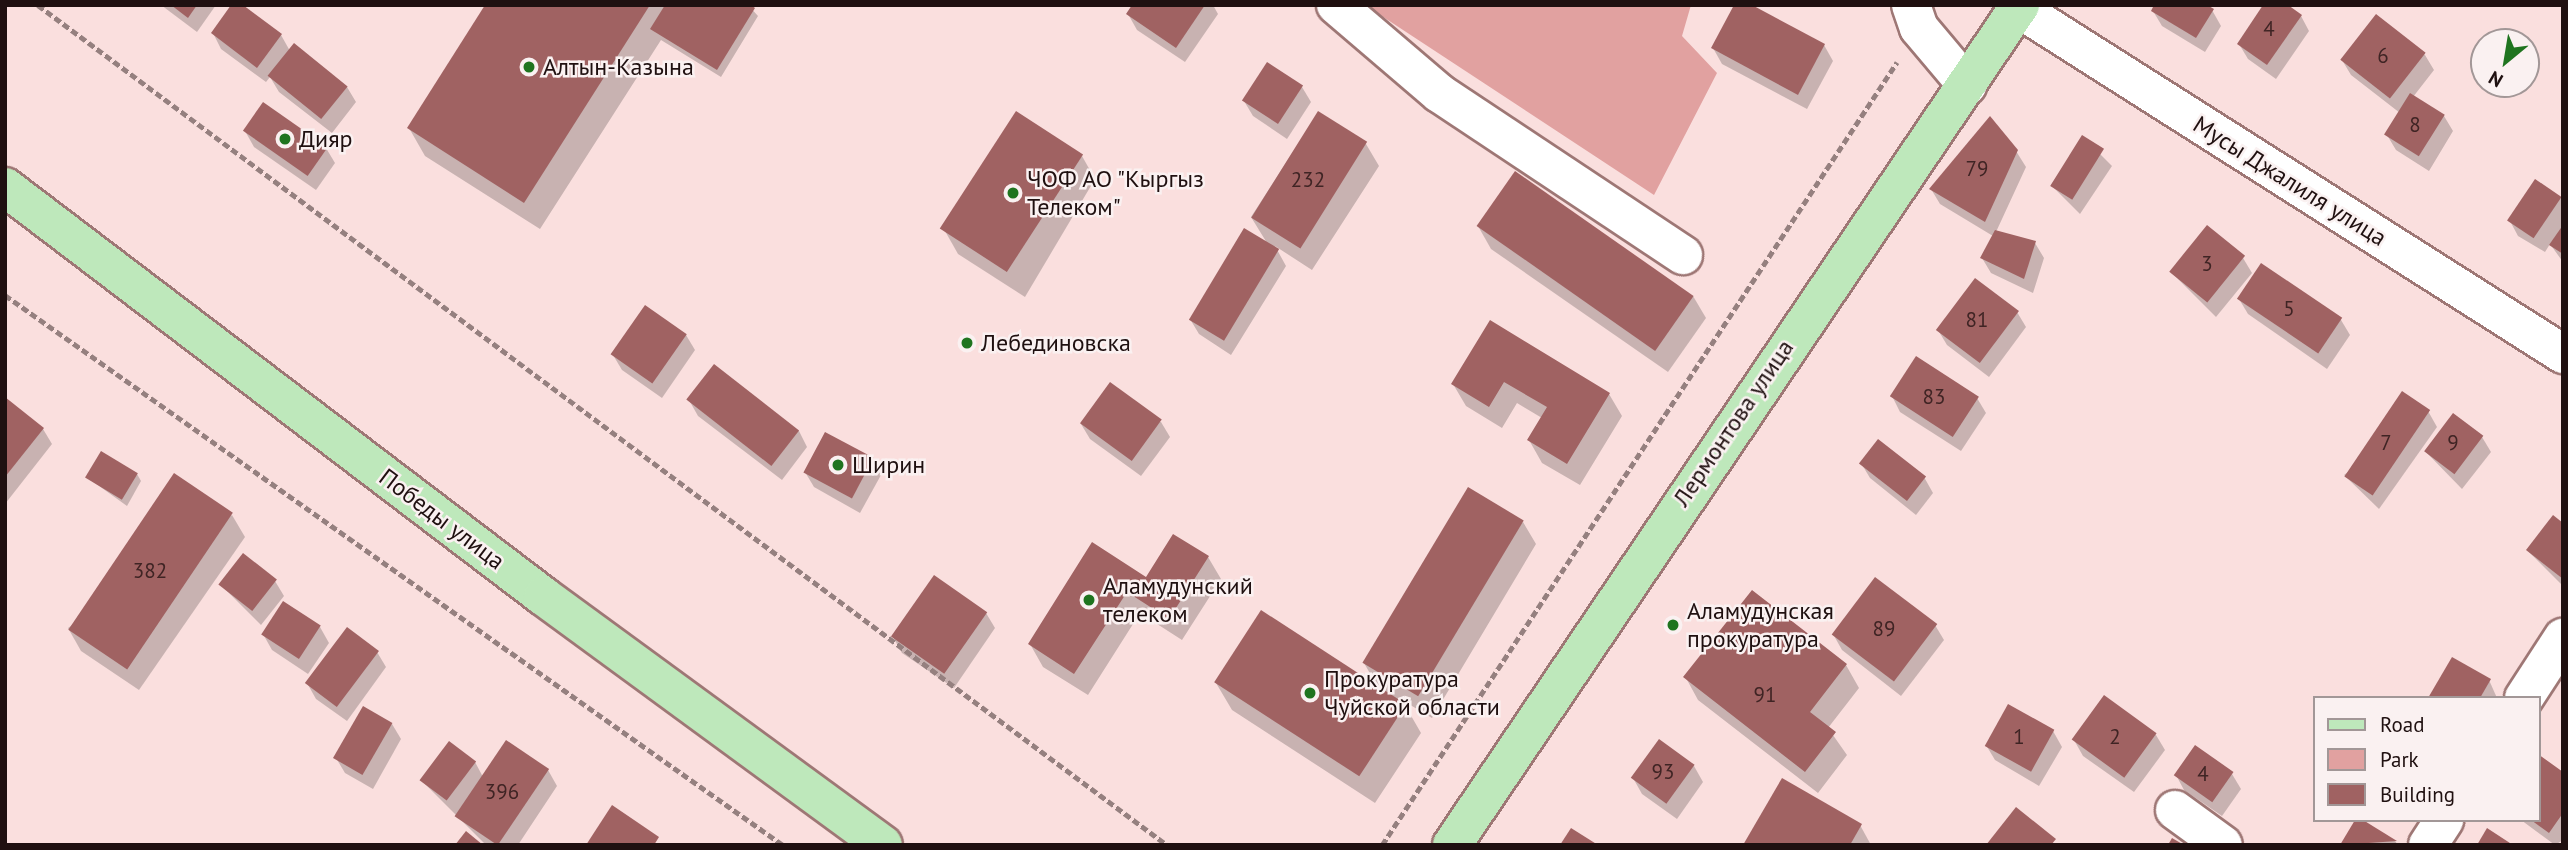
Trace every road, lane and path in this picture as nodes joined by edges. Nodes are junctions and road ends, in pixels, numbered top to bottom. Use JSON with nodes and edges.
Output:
{"nodes":[{"id":1,"x":38,"y":5,"type":"edge"},
{"id":2,"x":1336,"y":5,"type":"edge"},
{"id":3,"x":2019,"y":7,"type":"edge"},
{"id":4,"x":1915,"y":17,"type":"edge"},
{"id":5,"x":1967,"y":85,"type":"junction"},
{"id":6,"x":5,"y":187,"type":"edge"},
{"id":7,"x":1683,"y":255,"type":"dead end"},
{"id":8,"x":5,"y":295,"type":"edge"},
{"id":9,"x":2563,"y":354,"type":"edge"},
{"id":10,"x":2563,"y":638,"type":"edge"},
{"id":11,"x":2525,"y":696,"type":"edge"},
{"id":12,"x":2175,"y":810,"type":"dead end"},
{"id":13,"x":2443,"y":822,"type":"edge"},
{"id":14,"x":783,"y":845,"type":"edge"},
{"id":15,"x":883,"y":845,"type":"edge"},
{"id":16,"x":1167,"y":845,"type":"edge"},
{"id":17,"x":1382,"y":845,"type":"edge"},
{"id":18,"x":1452,"y":845,"type":"edge"},
{"id":19,"x":2223,"y":845,"type":"edge"},
{"id":20,"x":2428,"y":845,"type":"edge"}],
"edges":[{"from":1,"to":16,"type":"path"},
{"from":2,"to":7,"type":"street"},
{"from":3,"to":5,"type":"main road","name":"Лермонтова улица"},
{"from":3,"to":9,"type":"street","name":"Мусы Джалиля улица"},
{"from":4,"to":5,"type":"street"},
{"from":4,"to":17,"type":"path"},
{"from":5,"to":18,"type":"main road","name":"Лермонтова улица"},
{"from":6,"to":15,"type":"main road","name":"Победы улица"},
{"from":8,"to":14,"type":"path"},
{"from":10,"to":11,"type":"street"},
{"from":12,"to":19,"type":"street"},
{"from":13,"to":20,"type":"street"}]}
